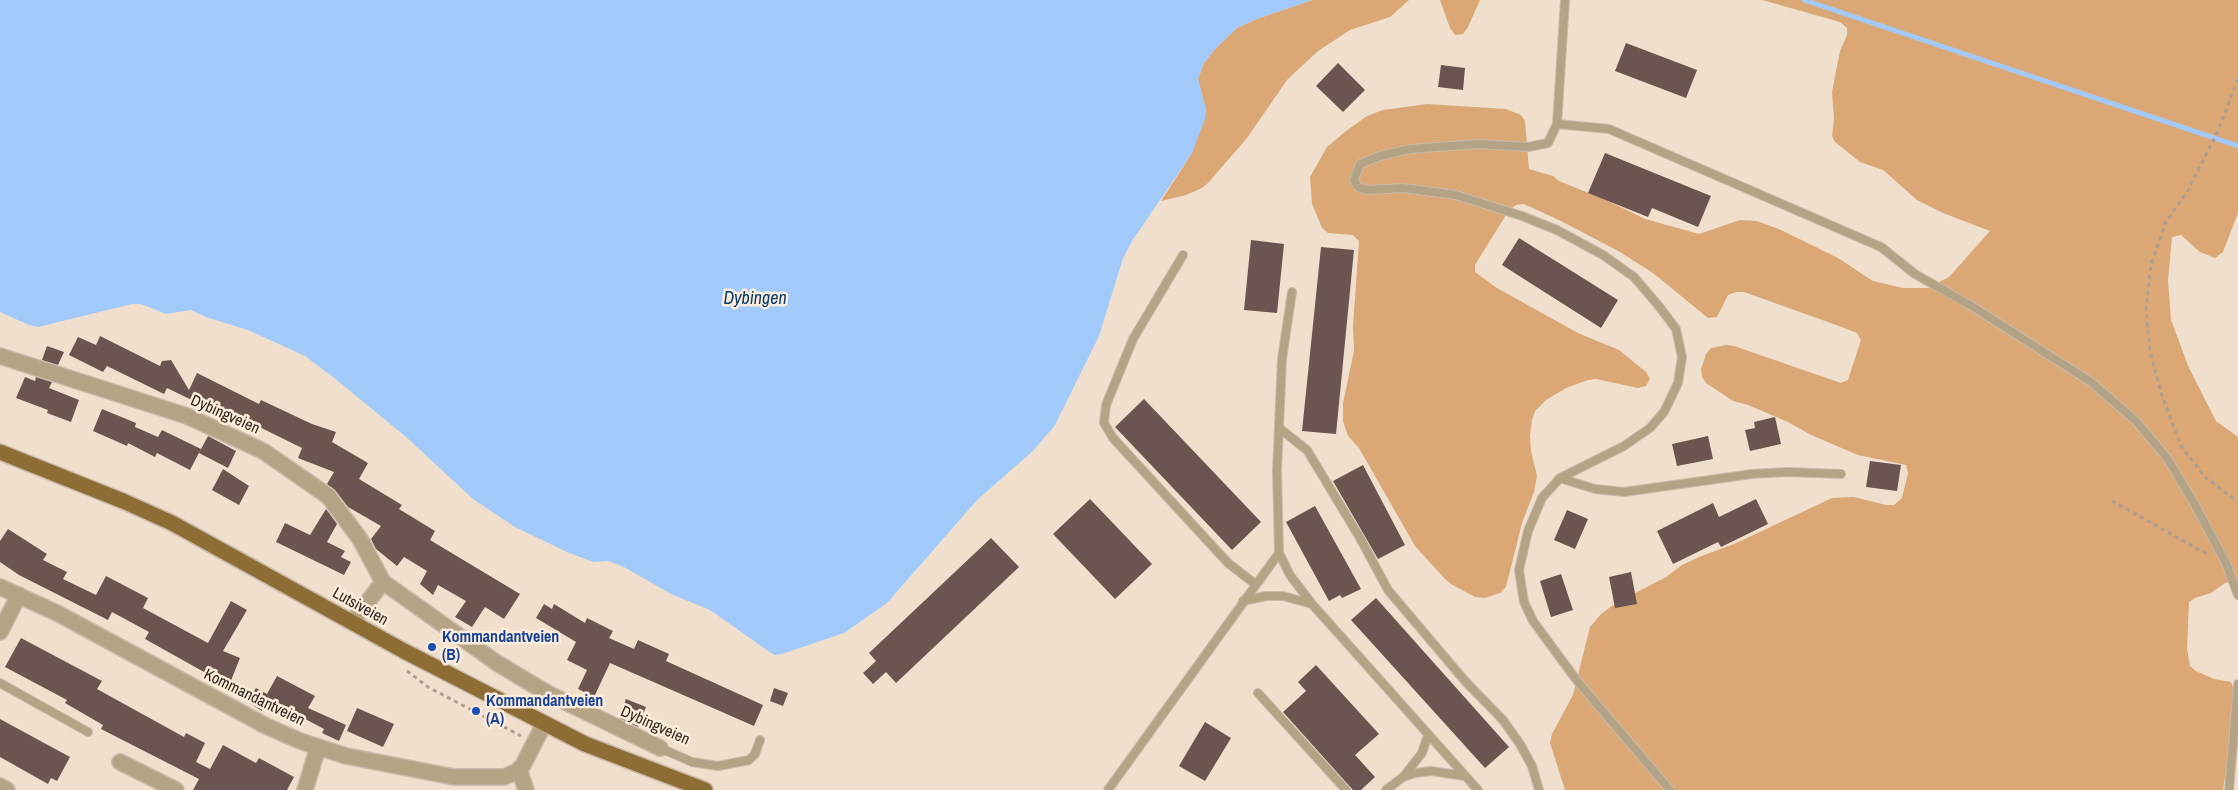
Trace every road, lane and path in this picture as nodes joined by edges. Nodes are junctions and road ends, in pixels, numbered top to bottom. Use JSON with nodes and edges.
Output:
{"nodes":[{"id":1,"x":1565,"y":0,"type":"edge"},
{"id":2,"x":2238,"y":79,"type":"edge"},
{"id":3,"x":1558,"y":124,"type":"junction"},
{"id":4,"x":1183,"y":254,"type":"dead end"},
{"id":5,"x":1292,"y":292,"type":"dead end"},
{"id":6,"x":0,"y":356,"type":"edge"},
{"id":7,"x":1279,"y":428,"type":"junction"},
{"id":8,"x":0,"y":452,"type":"edge"},
{"id":9,"x":1841,"y":474,"type":"dead end"},
{"id":10,"x":1560,"y":478,"type":"junction"},
{"id":11,"x":2112,"y":501,"type":"dead end"},
{"id":12,"x":2238,"y":502,"type":"edge"},
{"id":13,"x":1278,"y":553,"type":"junction"},
{"id":14,"x":2226,"y":563,"type":"junction"},
{"id":15,"x":383,"y":582,"type":"junction"},
{"id":16,"x":1255,"y":584,"type":"junction"},
{"id":17,"x":0,"y":587,"type":"edge"},
{"id":18,"x":19,"y":595,"type":"junction"},
{"id":19,"x":2238,"y":595,"type":"edge"},
{"id":20,"x":1243,"y":601,"type":"junction"},
{"id":21,"x":1312,"y":604,"type":"junction"},
{"id":22,"x":352,"y":622,"type":"junction"},
{"id":23,"x":0,"y":632,"type":"edge"},
{"id":24,"x":0,"y":683,"type":"edge"},
{"id":25,"x":2238,"y":684,"type":"edge"},
{"id":26,"x":1258,"y":693,"type":"dead end"},
{"id":27,"x":544,"y":724,"type":"junction"},
{"id":28,"x":88,"y":732,"type":"dead end"},
{"id":29,"x":1428,"y":735,"type":"junction"},
{"id":30,"x":760,"y":740,"type":"dead end"},
{"id":31,"x":318,"y":746,"type":"junction"},
{"id":32,"x":660,"y":748,"type":"joint"},
{"id":33,"x":120,"y":762,"type":"dead end"},
{"id":34,"x":520,"y":769,"type":"junction"},
{"id":35,"x":1465,"y":776,"type":"junction"},
{"id":36,"x":1404,"y":777,"type":"junction"},
{"id":37,"x":0,"y":786,"type":"edge"},
{"id":38,"x":7,"y":790,"type":"edge"},
{"id":39,"x":176,"y":790,"type":"edge"},
{"id":40,"x":304,"y":790,"type":"edge"},
{"id":41,"x":526,"y":790,"type":"edge"},
{"id":42,"x":705,"y":790,"type":"edge"},
{"id":43,"x":1108,"y":790,"type":"edge"},
{"id":44,"x":1346,"y":790,"type":"edge"},
{"id":45,"x":1386,"y":790,"type":"edge"},
{"id":46,"x":1478,"y":790,"type":"edge"},
{"id":47,"x":1539,"y":790,"type":"edge"},
{"id":48,"x":1670,"y":790,"type":"edge"},
{"id":49,"x":2229,"y":790,"type":"edge"}],
"edges":[{"from":1,"to":3,"type":"lane"},
{"from":2,"to":12,"type":"path"},
{"from":3,"to":10,"type":"lane"},
{"from":3,"to":14,"type":"lane"},
{"from":4,"to":16,"type":"lane"},
{"from":5,"to":7,"type":"lane"},
{"from":6,"to":15,"type":"street","name":"Dybingveien"},
{"from":7,"to":13,"type":"lane"},
{"from":7,"to":47,"type":"lane"},
{"from":8,"to":22,"type":"main road","name":"Lutsiveien"},
{"from":9,"to":10,"type":"lane"},
{"from":10,"to":48,"type":"lane"},
{"from":11,"to":14,"type":"path"},
{"from":13,"to":16,"type":"lane"},
{"from":13,"to":21,"type":"lane"},
{"from":14,"to":19,"type":"lane"},
{"from":15,"to":22,"type":"street"},
{"from":15,"to":32,"type":"street","name":"Dybingveien"},
{"from":16,"to":20,"type":"lane"},
{"from":17,"to":18,"type":"street","name":"Kommandantveien"},
{"from":18,"to":23,"type":"street"},
{"from":18,"to":31,"type":"street","name":"Kommandantveien"},
{"from":20,"to":21,"type":"lane"},
{"from":20,"to":43,"type":"lane"},
{"from":21,"to":29,"type":"lane"},
{"from":22,"to":27,"type":"main road","name":"Lutsiveien"},
{"from":24,"to":28,"type":"lane"},
{"from":25,"to":49,"type":"lane"},
{"from":26,"to":44,"type":"lane"},
{"from":27,"to":34,"type":"street"},
{"from":27,"to":42,"type":"main road","name":"Lutsiveien"},
{"from":29,"to":35,"type":"lane"},
{"from":29,"to":36,"type":"lane"},
{"from":30,"to":32,"type":"lane","name":"Dybingveien"},
{"from":31,"to":34,"type":"street","name":"Kommandantveien"},
{"from":31,"to":40,"type":"street"},
{"from":33,"to":39,"type":"street"},
{"from":34,"to":41,"type":"street"},
{"from":35,"to":36,"type":"lane"},
{"from":35,"to":46,"type":"lane"},
{"from":36,"to":45,"type":"lane"},
{"from":37,"to":38,"type":"street"}]}
